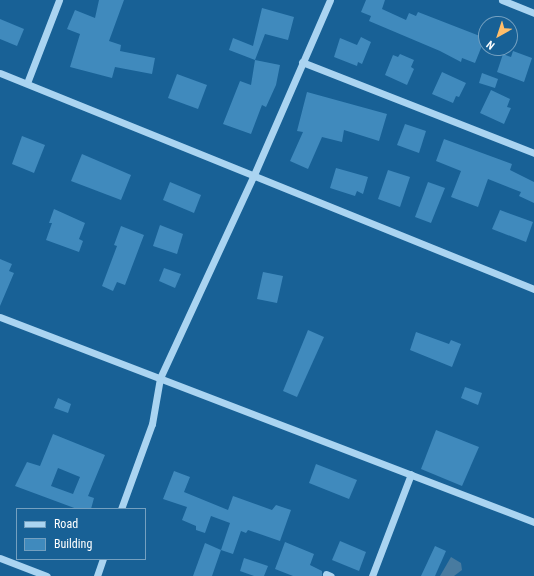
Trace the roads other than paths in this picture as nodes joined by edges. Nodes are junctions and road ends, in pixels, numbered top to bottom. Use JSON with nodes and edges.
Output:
{"nodes":[{"id":1,"x":59,"y":0,"type":"edge"},
{"id":2,"x":330,"y":0,"type":"edge"},
{"id":3,"x":502,"y":0,"type":"edge"},
{"id":4,"x":534,"y":13,"type":"edge"},
{"id":5,"x":302,"y":62,"type":"junction"},
{"id":6,"x":0,"y":73,"type":"edge"},
{"id":7,"x":27,"y":83,"type":"junction"},
{"id":8,"x":534,"y":153,"type":"edge"},
{"id":9,"x":253,"y":177,"type":"junction"},
{"id":10,"x":534,"y":289,"type":"edge"},
{"id":11,"x":0,"y":317,"type":"edge"},
{"id":12,"x":160,"y":378,"type":"junction"},
{"id":13,"x":411,"y":474,"type":"junction"},
{"id":14,"x":121,"y":508,"type":"edge"},
{"id":15,"x":534,"y":522,"type":"edge"},
{"id":16,"x":0,"y":558,"type":"edge"},
{"id":17,"x":103,"y":560,"type":"edge"},
{"id":18,"x":47,"y":576,"type":"edge"},
{"id":19,"x":97,"y":576,"type":"edge"},
{"id":20,"x":372,"y":576,"type":"edge"}],
"edges":[{"from":1,"to":7,"type":"street"},
{"from":2,"to":5,"type":"street"},
{"from":3,"to":4,"type":"street"},
{"from":5,"to":8,"type":"street"},
{"from":5,"to":9,"type":"street"},
{"from":6,"to":7,"type":"street"},
{"from":7,"to":9,"type":"street"},
{"from":9,"to":10,"type":"street"},
{"from":9,"to":12,"type":"street"},
{"from":11,"to":12,"type":"street"},
{"from":12,"to":13,"type":"street"},
{"from":12,"to":14,"type":"street"},
{"from":13,"to":15,"type":"street"},
{"from":13,"to":20,"type":"street"},
{"from":16,"to":18,"type":"street"},
{"from":17,"to":19,"type":"street"}]}
